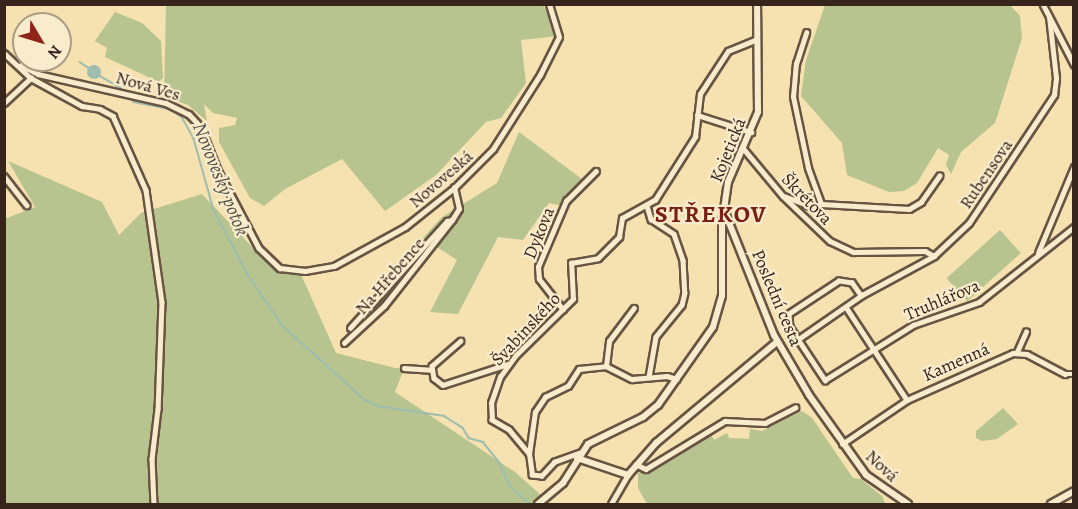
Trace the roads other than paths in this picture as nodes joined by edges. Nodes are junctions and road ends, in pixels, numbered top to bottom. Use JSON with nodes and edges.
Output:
{"nodes":[{"id":1,"x":549,"y":4,"type":"edge"},
{"id":2,"x":757,"y":4,"type":"edge"},
{"id":3,"x":1043,"y":4,"type":"edge"},
{"id":4,"x":1049,"y":17,"type":"junction"},
{"id":5,"x":806,"y":33,"type":"dead end"},
{"id":6,"x":757,"y":39,"type":"junction"},
{"id":7,"x":1074,"y":64,"type":"edge"},
{"id":8,"x":27,"y":72,"type":"edge"},
{"id":9,"x":34,"y":72,"type":"edge"},
{"id":10,"x":32,"y":78,"type":"junction"},
{"id":11,"x":4,"y":103,"type":"edge"},
{"id":12,"x":697,"y":115,"type":"junction"},
{"id":13,"x":751,"y":132,"type":"junction"},
{"id":14,"x":742,"y":148,"type":"junction"},
{"id":15,"x":1074,"y":167,"type":"edge"},
{"id":16,"x":596,"y":171,"type":"dead end"},
{"id":17,"x":4,"y":176,"type":"edge"},
{"id":18,"x":939,"y":176,"type":"dead end"},
{"id":19,"x":454,"y":188,"type":"junction"},
{"id":20,"x":783,"y":196,"type":"junction"},
{"id":21,"x":821,"y":204,"type":"junction"},
{"id":22,"x":27,"y":205,"type":"dead end"},
{"id":23,"x":646,"y":206,"type":"junction"},
{"id":24,"x":724,"y":210,"type":"junction"},
{"id":25,"x":452,"y":220,"type":"junction"},
{"id":26,"x":1074,"y":227,"type":"edge"},
{"id":27,"x":259,"y":248,"type":"joint"},
{"id":28,"x":1038,"y":254,"type":"junction"},
{"id":29,"x":934,"y":256,"type":"junction"},
{"id":30,"x":861,"y":296,"type":"junction"},
{"id":31,"x":846,"y":307,"type":"junction"},
{"id":32,"x":634,"y":308,"type":"dead end"},
{"id":33,"x":563,"y":310,"type":"junction"},
{"id":34,"x":351,"y":328,"type":"dead end"},
{"id":35,"x":1026,"y":332,"type":"dead end"},
{"id":36,"x":797,"y":340,"type":"junction"},
{"id":37,"x":461,"y":341,"type":"dead end"},
{"id":38,"x":777,"y":342,"type":"junction"},
{"id":39,"x":344,"y":343,"type":"dead end"},
{"id":40,"x":874,"y":348,"type":"junction"},
{"id":41,"x":1017,"y":352,"type":"junction"},
{"id":42,"x":508,"y":364,"type":"junction"},
{"id":43,"x":606,"y":366,"type":"junction"},
{"id":44,"x":404,"y":368,"type":"dead end"},
{"id":45,"x":430,"y":370,"type":"junction"},
{"id":46,"x":1074,"y":374,"type":"edge"},
{"id":47,"x":649,"y":377,"type":"junction"},
{"id":48,"x":678,"y":380,"type":"junction"},
{"id":49,"x":809,"y":395,"type":"joint"},
{"id":50,"x":907,"y":400,"type":"junction"},
{"id":51,"x":795,"y":408,"type":"dead end"},
{"id":52,"x":842,"y":444,"type":"junction"},
{"id":53,"x":528,"y":454,"type":"junction"},
{"id":54,"x":579,"y":455,"type":"junction"},
{"id":55,"x":636,"y":464,"type":"junction"},
{"id":56,"x":628,"y":475,"type":"junction"},
{"id":57,"x":1074,"y":491,"type":"edge"},
{"id":58,"x":154,"y":504,"type":"edge"},
{"id":59,"x":538,"y":504,"type":"edge"},
{"id":60,"x":610,"y":504,"type":"edge"},
{"id":61,"x":908,"y":504,"type":"edge"},
{"id":62,"x":1051,"y":504,"type":"edge"}],
"edges":[{"from":1,"to":19,"type":"street","name":"Novoveská"},
{"from":2,"to":6,"type":"street","name":"Kojetická"},
{"from":3,"to":4,"type":"street"},
{"from":4,"to":7,"type":"street"},
{"from":4,"to":29,"type":"street","name":"Rubensova"},
{"from":5,"to":21,"type":"street"},
{"from":6,"to":12,"type":"street","name":"Švabinského"},
{"from":6,"to":13,"type":"street","name":"Kojetická"},
{"from":8,"to":10,"type":"street","name":"Nová Ves"},
{"from":9,"to":27,"type":"street","name":"Nová Ves"},
{"from":10,"to":11,"type":"street"},
{"from":10,"to":58,"type":"street","name":"Nová Ves"},
{"from":12,"to":13,"type":"street"},
{"from":12,"to":23,"type":"street","name":"Švabinského"},
{"from":13,"to":14,"type":"street","name":"Kojetická"},
{"from":14,"to":20,"type":"street","name":"Škrétova"},
{"from":14,"to":24,"type":"street","name":"Kojetická"},
{"from":15,"to":28,"type":"street"},
{"from":16,"to":33,"type":"street","name":"Dykova"},
{"from":17,"to":22,"type":"street"},
{"from":18,"to":21,"type":"street"},
{"from":19,"to":25,"type":"street"},
{"from":19,"to":27,"type":"street","name":"Novoveská"},
{"from":20,"to":21,"type":"street"},
{"from":20,"to":29,"type":"street","name":"Škrétova"},
{"from":23,"to":33,"type":"street","name":"Švabinského"},
{"from":23,"to":47,"type":"street"},
{"from":24,"to":38,"type":"street","name":"Poslední cesta"},
{"from":24,"to":48,"type":"street","name":"Kojetická"},
{"from":25,"to":34,"type":"street","name":"Na Hřebence"},
{"from":25,"to":39,"type":"street","name":"Na Hřebence"},
{"from":26,"to":28,"type":"street","name":"Truhlářova"},
{"from":28,"to":40,"type":"street","name":"Truhlářova"},
{"from":29,"to":30,"type":"street","name":"Rubensova"},
{"from":30,"to":31,"type":"street","name":"Rubensova"},
{"from":30,"to":36,"type":"street"},
{"from":31,"to":36,"type":"street","name":"Rubensova"},
{"from":31,"to":40,"type":"street"},
{"from":32,"to":43,"type":"street"},
{"from":33,"to":42,"type":"street","name":"Švabinského"},
{"from":35,"to":41,"type":"street","name":"Kamenná"},
{"from":36,"to":40,"type":"street","name":"Truhlářova"},
{"from":37,"to":45,"type":"street"},
{"from":38,"to":49,"type":"street","name":"Poslední cesta"},
{"from":38,"to":55,"type":"street"},
{"from":40,"to":50,"type":"street"},
{"from":41,"to":46,"type":"street","name":"Kamenná"},
{"from":41,"to":50,"type":"street","name":"Kamenná"},
{"from":42,"to":45,"type":"street"},
{"from":42,"to":53,"type":"street","name":"Švabinského"},
{"from":43,"to":47,"type":"street"},
{"from":43,"to":53,"type":"street"},
{"from":44,"to":45,"type":"street"},
{"from":47,"to":48,"type":"street"},
{"from":48,"to":54,"type":"street","name":"Kojetická"},
{"from":49,"to":52,"type":"street","name":"Nová"},
{"from":50,"to":52,"type":"street","name":"Nová"},
{"from":51,"to":55,"type":"street"},
{"from":52,"to":61,"type":"street","name":"Nová"},
{"from":53,"to":54,"type":"street","name":"Švabinského"},
{"from":54,"to":56,"type":"street"},
{"from":54,"to":59,"type":"street","name":"Kojetická"},
{"from":55,"to":56,"type":"street"},
{"from":56,"to":60,"type":"street"},
{"from":57,"to":62,"type":"street"}]}
